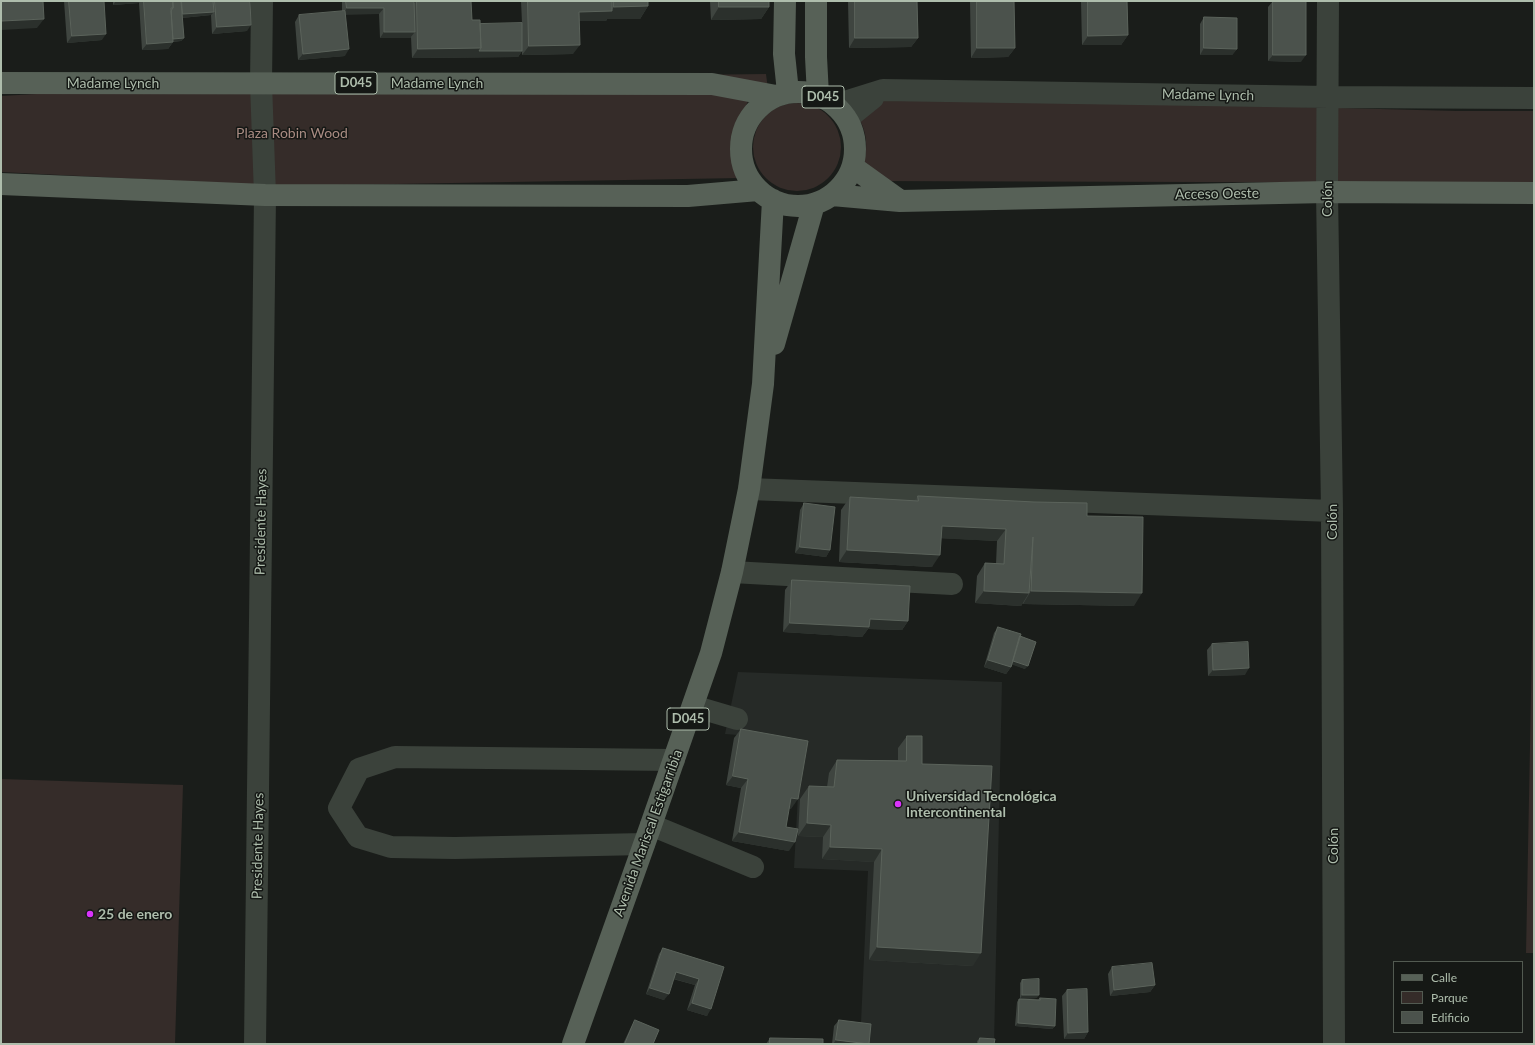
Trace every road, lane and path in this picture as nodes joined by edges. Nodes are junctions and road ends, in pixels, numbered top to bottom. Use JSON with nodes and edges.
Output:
{"nodes":[{"id":1,"x":262,"y":1,"type":"edge"},
{"id":2,"x":785,"y":1,"type":"edge"},
{"id":3,"x":816,"y":1,"type":"edge"},
{"id":4,"x":1328,"y":1,"type":"edge"},
{"id":5,"x":1,"y":82,"type":"edge"},
{"id":6,"x":261,"y":83,"type":"junction"},
{"id":7,"x":782,"y":94,"type":"junction"},
{"id":8,"x":1328,"y":97,"type":"junction"},
{"id":9,"x":1534,"y":98,"type":"edge"},
{"id":10,"x":833,"y":106,"type":"junction"},
{"id":11,"x":853,"y":167,"type":"junction"},
{"id":12,"x":1,"y":184,"type":"edge"},
{"id":13,"x":1327,"y":192,"type":"junction"},
{"id":14,"x":1534,"y":193,"type":"edge"},
{"id":15,"x":766,"y":195,"type":"junction"},
{"id":16,"x":264,"y":196,"type":"junction"},
{"id":17,"x":823,"y":199,"type":"junction"},
{"id":18,"x":900,"y":201,"type":"junction"},
{"id":19,"x":763,"y":384,"type":"junction"},
{"id":20,"x":749,"y":489,"type":"junction"},
{"id":21,"x":1332,"y":511,"type":"junction"},
{"id":22,"x":732,"y":572,"type":"junction"},
{"id":23,"x":952,"y":584,"type":"dead end"},
{"id":24,"x":693,"y":706,"type":"junction"},
{"id":25,"x":737,"y":719,"type":"dead end"},
{"id":26,"x":674,"y":760,"type":"junction"},
{"id":27,"x":648,"y":835,"type":"junction"},
{"id":28,"x":753,"y":867,"type":"dead end"},
{"id":29,"x":256,"y":1044,"type":"edge"},
{"id":30,"x":572,"y":1044,"type":"edge"},
{"id":31,"x":1334,"y":1044,"type":"edge"}],
"edges":[{"from":1,"to":6,"type":"street","name":"Presidente Hayes"},
{"from":2,"to":7,"type":"main road"},
{"from":3,"to":10,"type":"main road"},
{"from":4,"to":8,"type":"street","name":"Colón"},
{"from":5,"to":6,"type":"main road","name":"Madame Lynch","number":"D045"},
{"from":6,"to":7,"type":"main road","name":"Madame Lynch","number":"D045"},
{"from":6,"to":16,"type":"street","name":"Presidente Hayes"},
{"from":7,"to":10,"type":"main road","number":"D045"},
{"from":7,"to":15,"type":"main road"},
{"from":8,"to":9,"type":"street","name":"Madame Lynch"},
{"from":8,"to":10,"type":"street","name":"Madame Lynch"},
{"from":8,"to":13,"type":"street","name":"Colón"},
{"from":10,"to":11,"type":"main road","number":"D045"},
{"from":11,"to":17,"type":"main road","number":"D045"},
{"from":11,"to":18,"type":"main road"},
{"from":12,"to":16,"type":"main road"},
{"from":13,"to":14,"type":"main road","name":"Acceso Oeste"},
{"from":13,"to":18,"type":"main road","name":"Acceso Oeste"},
{"from":13,"to":21,"type":"street","name":"Colón"},
{"from":15,"to":16,"type":"main road"},
{"from":15,"to":17,"type":"main road"},
{"from":15,"to":19,"type":"main road","name":"Avenida Mariscal Estigarribia","number":"D045"},
{"from":16,"to":29,"type":"street","name":"Presidente Hayes"},
{"from":17,"to":18,"type":"main road","name":"Acceso Oeste"},
{"from":17,"to":19,"type":"main road","name":"Avenida Mariscal Estigarribia","number":"D045"},
{"from":19,"to":20,"type":"main road","name":"Avenida Mariscal Estigarribia","number":"D045"},
{"from":20,"to":21,"type":"street"},
{"from":20,"to":22,"type":"main road","name":"Avenida Mariscal Estigarribia","number":"D045"},
{"from":21,"to":31,"type":"street","name":"Colón"},
{"from":22,"to":23,"type":"street"},
{"from":22,"to":24,"type":"main road","name":"Avenida Mariscal Estigarribia","number":"D045"},
{"from":24,"to":25,"type":"street"},
{"from":24,"to":26,"type":"main road","name":"Avenida Mariscal Estigarribia","number":"D045"},
{"from":26,"to":27,"type":"main road","name":"Avenida Mariscal Estigarribia","number":"D045"},
{"from":26,"to":27,"type":"street"},
{"from":27,"to":28,"type":"street"},
{"from":27,"to":30,"type":"main road","name":"Avenida Mariscal Estigarribia","number":"D045"}]}
